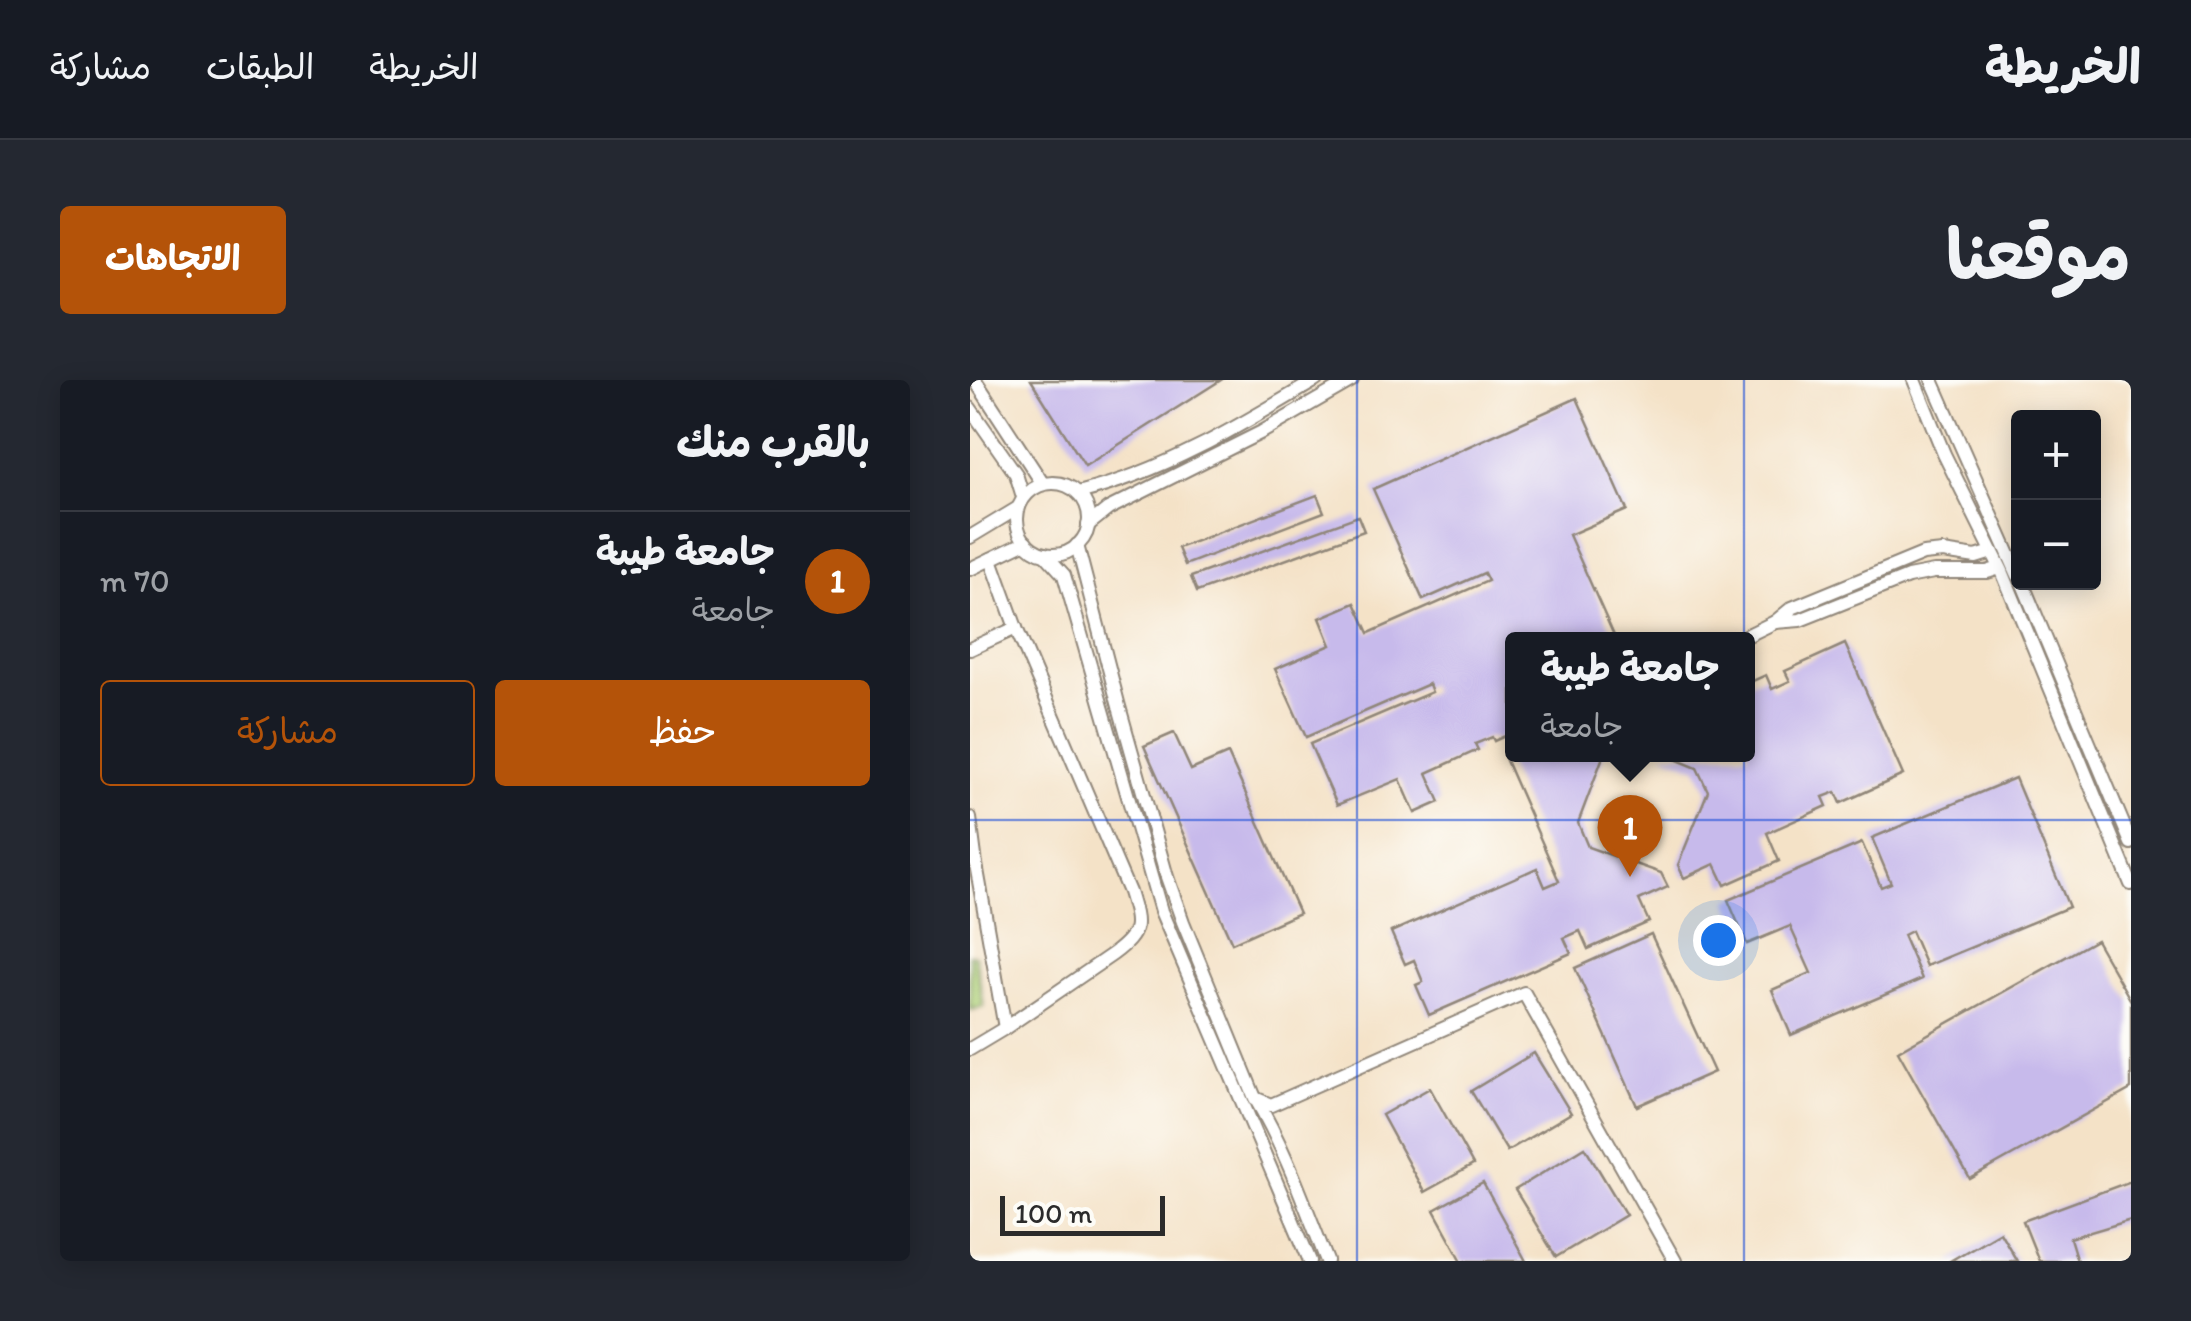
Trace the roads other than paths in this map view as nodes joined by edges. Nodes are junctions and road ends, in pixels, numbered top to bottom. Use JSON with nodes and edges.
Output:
{"nodes":[{"id":1,"x":974,"y":380,"type":"edge"},
{"id":2,"x":1316,"y":380,"type":"edge"},
{"id":3,"x":1352,"y":380,"type":"edge"},
{"id":4,"x":1914,"y":380,"type":"edge"},
{"id":5,"x":1932,"y":380,"type":"edge"},
{"id":6,"x":970,"y":408,"type":"edge"},
{"id":7,"x":1044,"y":484,"type":"junction"},
{"id":8,"x":1078,"y":493,"type":"junction"},
{"id":9,"x":1021,"y":503,"type":"junction"},
{"id":10,"x":1088,"y":526,"type":"junction"},
{"id":11,"x":970,"y":537,"type":"edge"},
{"id":12,"x":1026,"y":542,"type":"junction"},
{"id":13,"x":1077,"y":545,"type":"junction"},
{"id":14,"x":1992,"y":552,"type":"junction"},
{"id":15,"x":1045,"y":554,"type":"junction"},
{"id":16,"x":2011,"y":558,"type":"edge"},
{"id":17,"x":991,"y":560,"type":"junction"},
{"id":18,"x":2000,"y":568,"type":"junction"},
{"id":19,"x":970,"y":569,"type":"edge"},
{"id":20,"x":2025,"y":590,"type":"edge"},
{"id":21,"x":1775,"y":622,"type":"junction"},
{"id":22,"x":1016,"y":628,"type":"junction"},
{"id":23,"x":1754,"y":632,"type":"edge"},
{"id":24,"x":970,"y":649,"type":"edge"},
{"id":25,"x":1107,"y":662,"type":"junction"},
{"id":26,"x":1090,"y":667,"type":"junction"},
{"id":27,"x":970,"y":818,"type":"edge"},
{"id":28,"x":2131,"y":843,"type":"edge"},
{"id":29,"x":2131,"y":884,"type":"edge"},
{"id":30,"x":1005,"y":1028,"type":"junction"},
{"id":31,"x":970,"y":1048,"type":"edge"},
{"id":32,"x":1255,"y":1098,"type":"junction"},
{"id":33,"x":1310,"y":1261,"type":"edge"},
{"id":34,"x":1327,"y":1261,"type":"edge"},
{"id":35,"x":1675,"y":1261,"type":"edge"}],
"edges":[{"from":1,"to":7,"type":"street"},
{"from":2,"to":8,"type":"street"},
{"from":3,"to":10,"type":"street"},
{"from":4,"to":14,"type":"street"},
{"from":5,"to":16,"type":"street"},
{"from":6,"to":9,"type":"street"},
{"from":7,"to":8,"type":"street"},
{"from":7,"to":9,"type":"street"},
{"from":8,"to":10,"type":"street"},
{"from":9,"to":11,"type":"street"},
{"from":9,"to":12,"type":"street"},
{"from":10,"to":13,"type":"street"},
{"from":12,"to":15,"type":"street"},
{"from":12,"to":17,"type":"street"},
{"from":13,"to":15,"type":"street"},
{"from":13,"to":25,"type":"street"},
{"from":14,"to":18,"type":"street"},
{"from":14,"to":21,"type":"street"},
{"from":15,"to":26,"type":"street"},
{"from":17,"to":19,"type":"street"},
{"from":17,"to":22,"type":"street"},
{"from":18,"to":21,"type":"street"},
{"from":18,"to":29,"type":"street"},
{"from":20,"to":28,"type":"street"},
{"from":21,"to":23,"type":"street"},
{"from":22,"to":24,"type":"street"},
{"from":22,"to":30,"type":"street"},
{"from":25,"to":26,"type":"street"},
{"from":25,"to":32,"type":"street"},
{"from":26,"to":33,"type":"street"},
{"from":27,"to":30,"type":"street"},
{"from":30,"to":31,"type":"street"},
{"from":32,"to":34,"type":"street"},
{"from":32,"to":35,"type":"street"}]}
